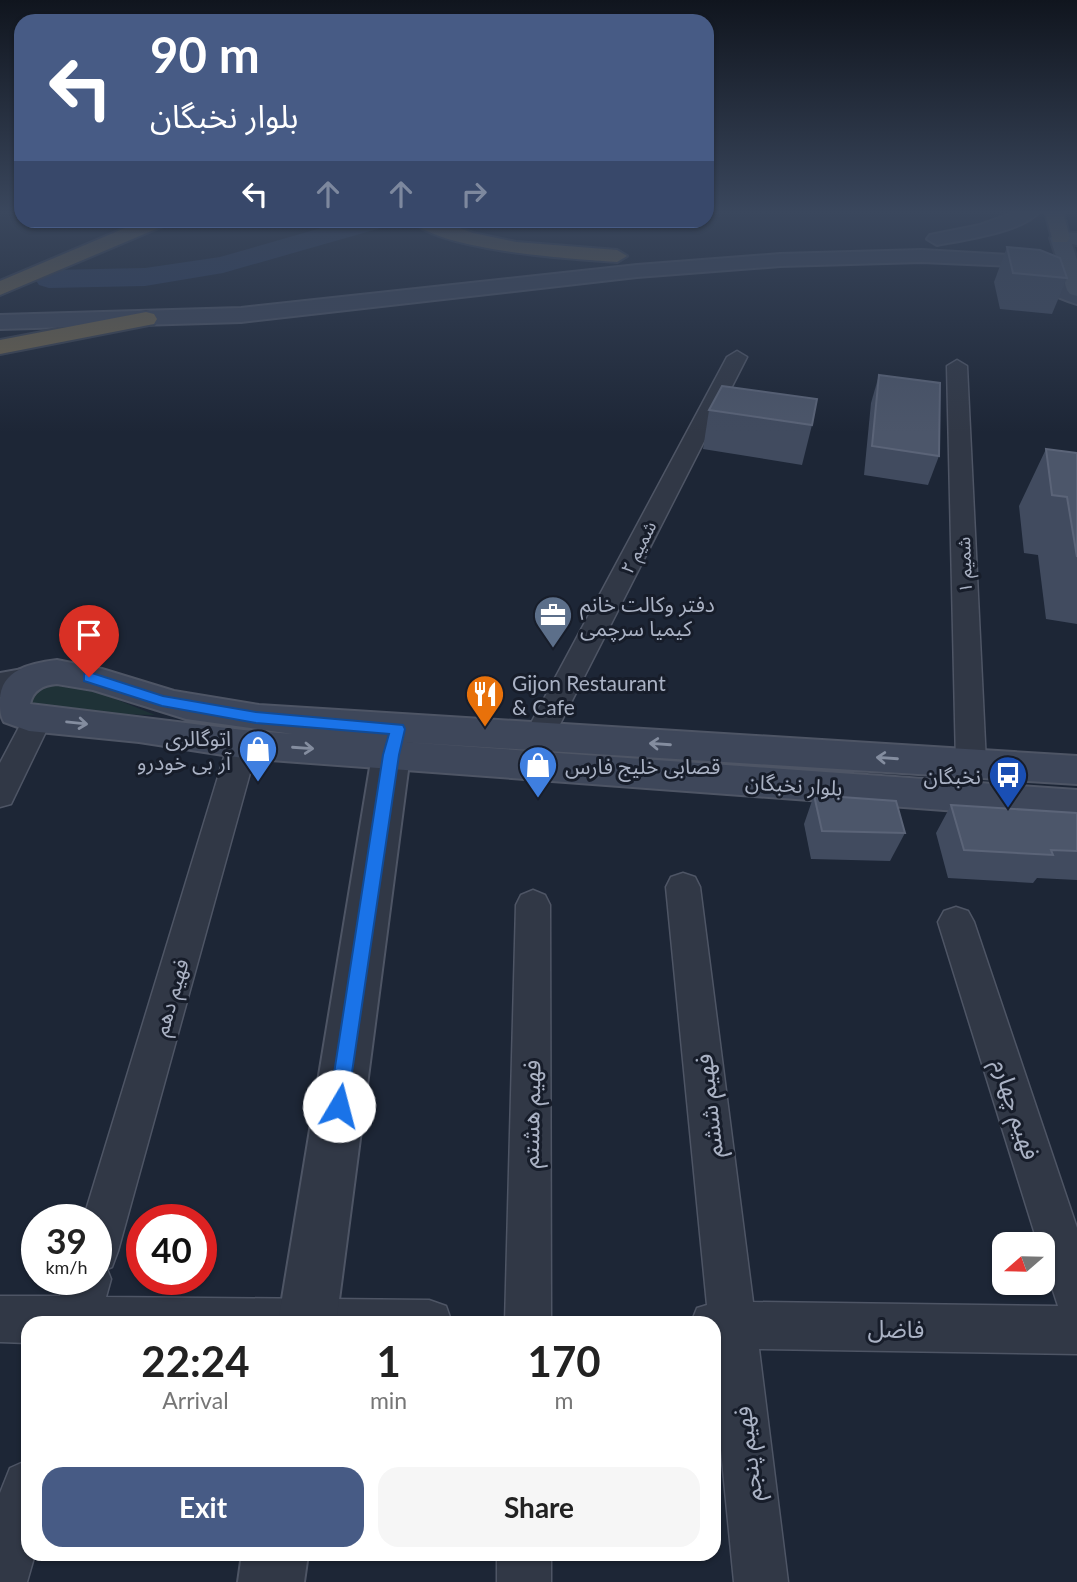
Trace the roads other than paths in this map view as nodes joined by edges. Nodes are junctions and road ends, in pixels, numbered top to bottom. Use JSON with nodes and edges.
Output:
{"nodes":[{"id":1,"x":351,"y":286,"type":"edge"},
{"id":2,"x":504,"y":286,"type":"edge"},
{"id":3,"x":1048,"y":286,"type":"edge"},
{"id":4,"x":1077,"y":298,"type":"edge"},
{"id":5,"x":0,"y":305,"type":"edge"},
{"id":6,"x":146,"y":319,"type":"junction"},
{"id":7,"x":0,"y":322,"type":"edge"},
{"id":8,"x":0,"y":347,"type":"edge"},
{"id":9,"x":737,"y":357,"type":"dead end"},
{"id":10,"x":957,"y":366,"type":"dead end"},
{"id":11,"x":14,"y":682,"type":"edge"},
{"id":12,"x":22,"y":718,"type":"edge"},
{"id":13,"x":539,"y":736,"type":"junction"},
{"id":14,"x":394,"y":742,"type":"junction"},
{"id":15,"x":243,"y":744,"type":"junction"},
{"id":16,"x":971,"y":763,"type":"junction"},
{"id":17,"x":1077,"y":770,"type":"edge"},
{"id":18,"x":0,"y":795,"type":"edge"},
{"id":19,"x":1077,"y":805,"type":"edge"},
{"id":20,"x":683,"y":887,"type":"dead end"},
{"id":21,"x":533,"y":905,"type":"dead end"},
{"id":22,"x":956,"y":922,"type":"dead end"},
{"id":23,"x":110,"y":1204,"type":"edge"},
{"id":24,"x":1077,"y":1296,"type":"edge"},
{"id":25,"x":80,"y":1307,"type":"edge"},
{"id":26,"x":216,"y":1316,"type":"edge"},
{"id":27,"x":308,"y":1316,"type":"edge"},
{"id":28,"x":527,"y":1316,"type":"edge"},
{"id":29,"x":0,"y":1319,"type":"edge"},
{"id":30,"x":723,"y":1326,"type":"edge"},
{"id":31,"x":1077,"y":1330,"type":"edge"},
{"id":32,"x":21,"y":1510,"type":"edge"},
{"id":33,"x":274,"y":1561,"type":"edge"},
{"id":34,"x":524,"y":1561,"type":"edge"},
{"id":35,"x":0,"y":1582,"type":"edge"},
{"id":36,"x":271,"y":1582,"type":"edge"},
{"id":37,"x":524,"y":1582,"type":"edge"},
{"id":38,"x":761,"y":1582,"type":"edge"}],
"edges":[{"from":1,"to":5,"type":"main road"},
{"from":2,"to":6,"type":"main road"},
{"from":3,"to":4,"type":"main road"},
{"from":6,"to":7,"type":"main road"},
{"from":6,"to":8,"type":"highway"},
{"from":9,"to":13,"type":"street","name":"شمیم ۲"},
{"from":10,"to":16,"type":"street","name":"شمیم ۱"},
{"from":11,"to":12,"type":"main road","name":"بلوار نخبگان"},
{"from":11,"to":14,"type":"main road","name":"بلوار نخبگان"},
{"from":12,"to":15,"type":"main road","name":"بلوار نخبگان","one_way":true},
{"from":12,"to":18,"type":"street"},
{"from":13,"to":14,"type":"main road","name":"بلوار نخبگان"},
{"from":16,"to":13,"type":"main road","name":"بلوار نخبگان","one_way":true},
{"from":15,"to":14,"type":"main road","name":"بلوار نخبگان","one_way":true},
{"from":14,"to":19,"type":"main road","name":"بلوار نخبگان"},
{"from":14,"to":27,"type":"street"},
{"from":15,"to":23,"type":"street","name":"فهیم دهم"},
{"from":16,"to":17,"type":"main road","name":"بلوار نخبگان"},
{"from":20,"to":30,"type":"street","name":"فهیم ششم"},
{"from":21,"to":28,"type":"street","name":"فهیم هشتم"},
{"from":22,"to":24,"type":"street","name":"فهیم چهارم"},
{"from":25,"to":26,"type":"street"},
{"from":25,"to":29,"type":"street"},
{"from":30,"to":31,"type":"street","name":"فاضل"},
{"from":30,"to":38,"type":"street","name":"فهیم پنجم"},
{"from":32,"to":35,"type":"street"},
{"from":33,"to":36,"type":"street"},
{"from":34,"to":37,"type":"street"}]}
